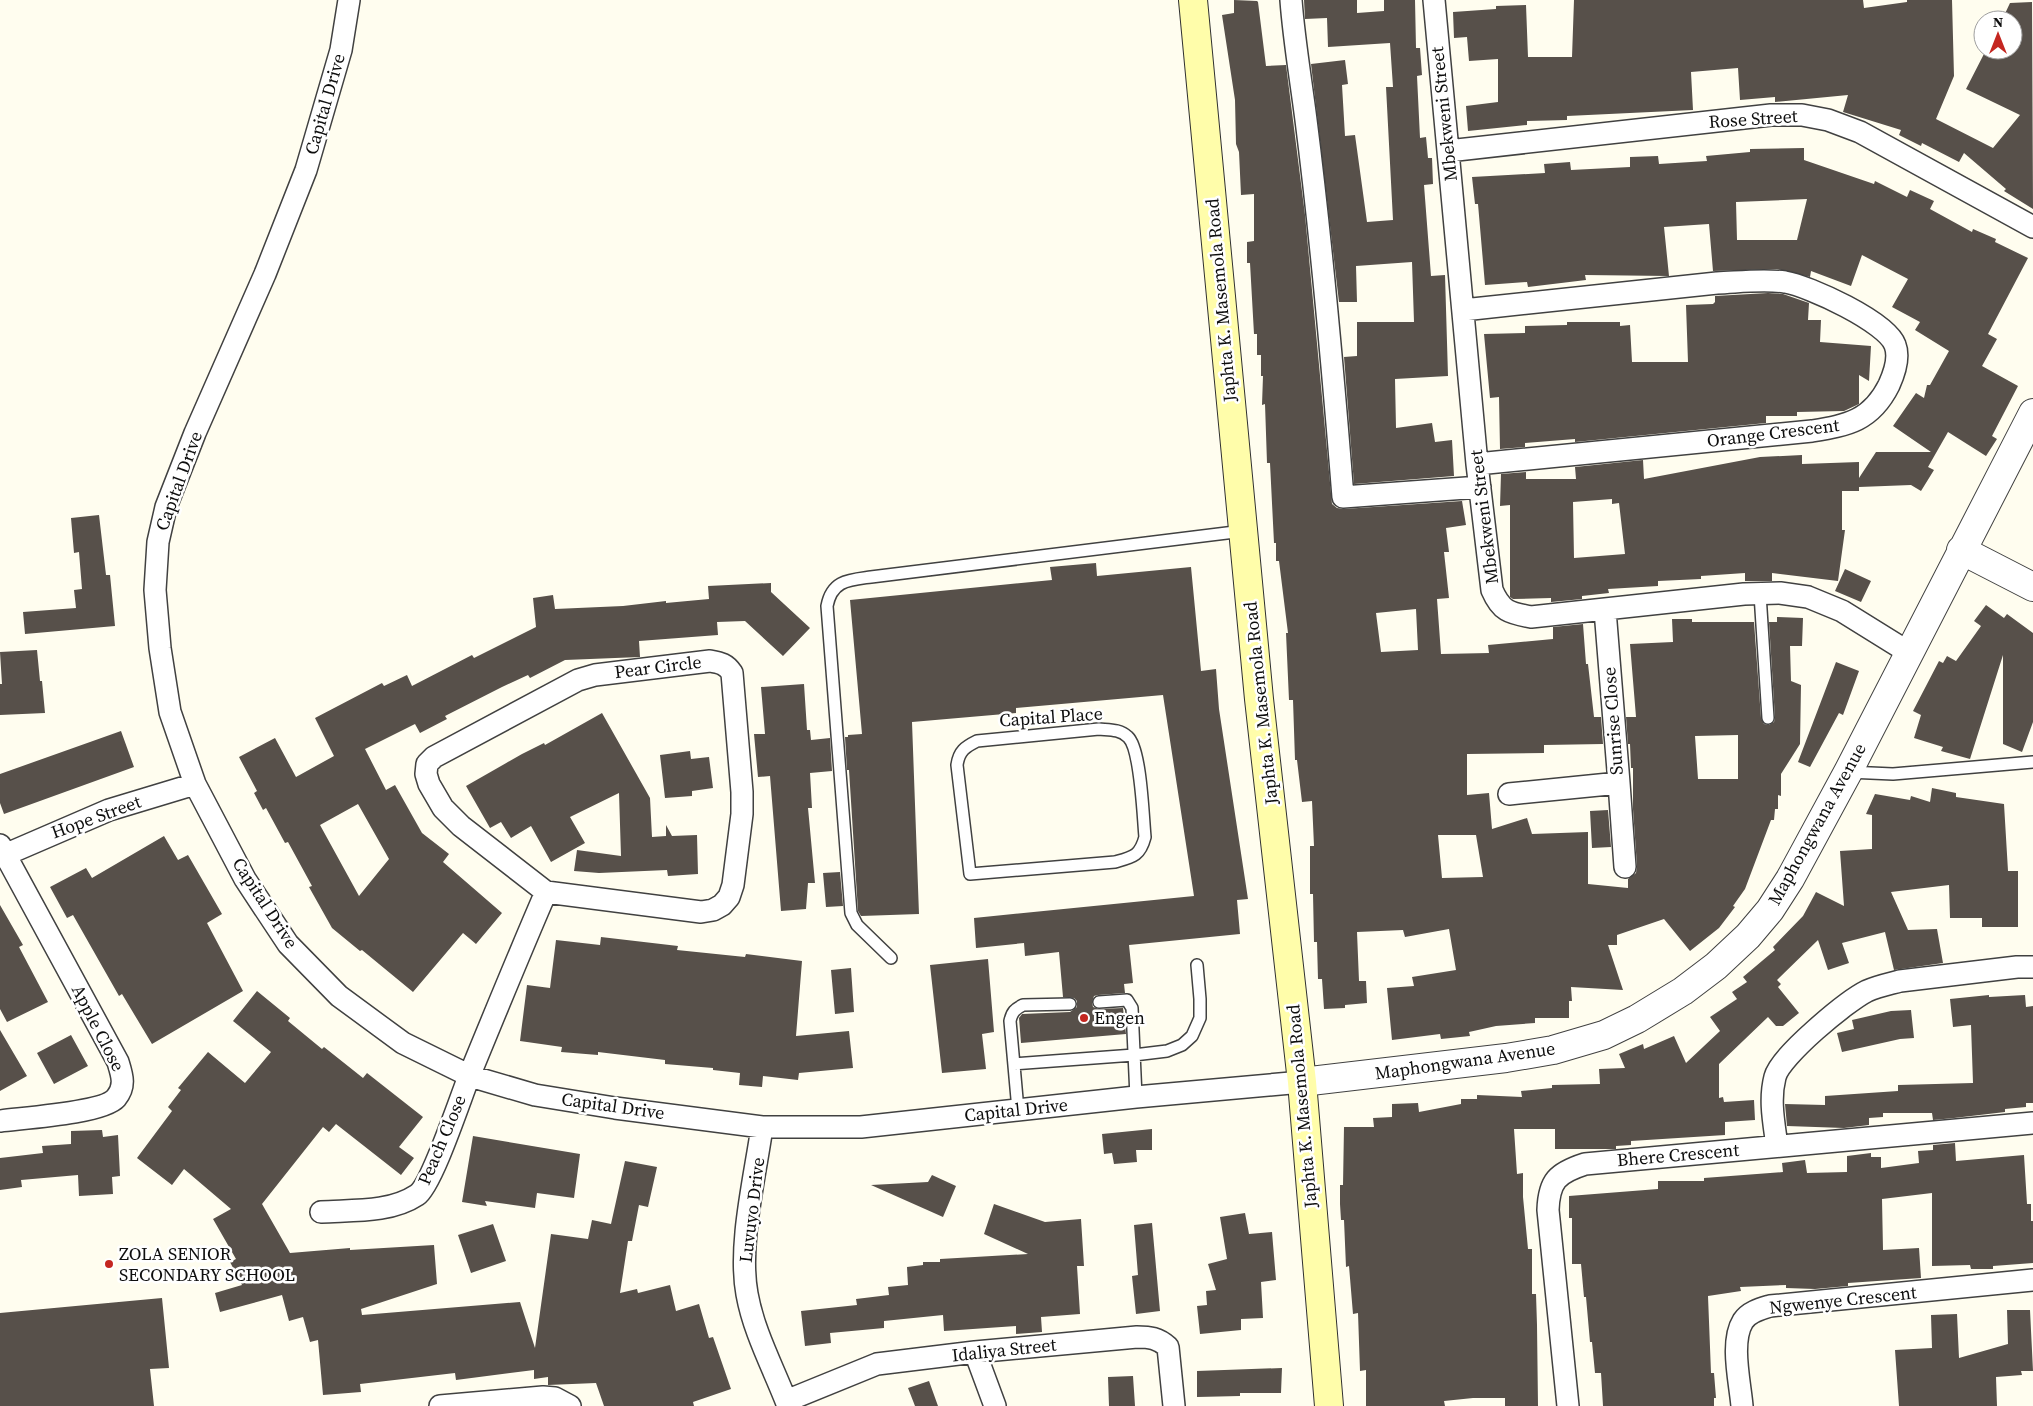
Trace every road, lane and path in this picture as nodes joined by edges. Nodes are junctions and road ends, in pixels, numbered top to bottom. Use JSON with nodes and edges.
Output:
{"nodes":[{"id":1,"x":349,"y":0,"type":"edge"},
{"id":2,"x":1193,"y":0,"type":"edge"},
{"id":3,"x":1291,"y":0,"type":"edge"},
{"id":4,"x":1434,"y":0,"type":"edge"},
{"id":5,"x":1448,"y":151,"type":"junction"},
{"id":6,"x":2033,"y":227,"type":"edge"},
{"id":7,"x":1463,"y":310,"type":"junction"},
{"id":8,"x":2033,"y":412,"type":"edge"},
{"id":9,"x":1477,"y":464,"type":"junction"},
{"id":10,"x":1480,"y":487,"type":"junction"},
{"id":11,"x":1243,"y":531,"type":"junction"},
{"id":12,"x":1961,"y":550,"type":"junction"},
{"id":13,"x":2033,"y":587,"type":"edge"},
{"id":14,"x":1760,"y":594,"type":"junction"},
{"id":15,"x":1605,"y":610,"type":"junction"},
{"id":16,"x":1908,"y":652,"type":"junction"},
{"id":17,"x":1768,"y":718,"type":"dead end"},
{"id":18,"x":2033,"y":762,"type":"edge"},
{"id":19,"x":1848,"y":772,"type":"junction"},
{"id":20,"x":1618,"y":783,"type":"junction"},
{"id":21,"x":195,"y":784,"type":"junction"},
{"id":22,"x":1509,"y":794,"type":"dead end"},
{"id":23,"x":2,"y":852,"type":"edge"},
{"id":24,"x":1625,"y":867,"type":"dead end"},
{"id":25,"x":970,"y":874,"type":"joint"},
{"id":26,"x":546,"y":892,"type":"junction"},
{"id":27,"x":891,"y":958,"type":"dead end"},
{"id":28,"x":1197,"y":965,"type":"dead end"},
{"id":29,"x":2033,"y":967,"type":"edge"},
{"id":30,"x":1099,"y":1002,"type":"dead end"},
{"id":31,"x":1070,"y":1004,"type":"dead end"},
{"id":32,"x":1134,"y":1054,"type":"junction"},
{"id":33,"x":1014,"y":1064,"type":"junction"},
{"id":34,"x":470,"y":1076,"type":"junction"},
{"id":35,"x":1302,"y":1082,"type":"junction"},
{"id":36,"x":1136,"y":1097,"type":"junction"},
{"id":37,"x":1018,"y":1110,"type":"junction"},
{"id":38,"x":0,"y":1121,"type":"edge"},
{"id":39,"x":2033,"y":1123,"type":"edge"},
{"id":40,"x":762,"y":1127,"type":"junction"},
{"id":41,"x":1777,"y":1146,"type":"junction"},
{"id":42,"x":321,"y":1212,"type":"dead end"},
{"id":43,"x":2033,"y":1280,"type":"edge"},
{"id":44,"x":975,"y":1352,"type":"junction"},
{"id":45,"x":787,"y":1404,"type":"edge"},
{"id":46,"x":440,"y":1406,"type":"edge"},
{"id":47,"x":570,"y":1406,"type":"edge"},
{"id":48,"x":995,"y":1406,"type":"edge"},
{"id":49,"x":1174,"y":1406,"type":"edge"},
{"id":50,"x":1330,"y":1406,"type":"edge"},
{"id":51,"x":1568,"y":1406,"type":"edge"},
{"id":52,"x":1742,"y":1406,"type":"edge"}],
"edges":[{"from":1,"to":21,"type":"street","name":"Capital Drive"},
{"from":2,"to":11,"type":"main road","name":"Japhta K. Masemola Road"},
{"from":3,"to":10,"type":"street"},
{"from":4,"to":5,"type":"street","name":"Mbekweni Street"},
{"from":5,"to":6,"type":"street","name":"Rose Street"},
{"from":5,"to":7,"type":"street","name":"Mbekweni Street"},
{"from":7,"to":9,"type":"street","name":"Mbekweni Street"},
{"from":7,"to":9,"type":"street","name":"Orange Crescent"},
{"from":8,"to":12,"type":"street","name":"Maphongwana Avenue"},
{"from":9,"to":10,"type":"street","name":"Mbekweni Street"},
{"from":10,"to":15,"type":"street","name":"Mbekweni Street"},
{"from":11,"to":27,"type":"lane"},
{"from":11,"to":35,"type":"main road","name":"Japhta K. Masemola Road"},
{"from":12,"to":13,"type":"street"},
{"from":12,"to":16,"type":"street","name":"Maphongwana Avenue"},
{"from":14,"to":15,"type":"street","name":"Mbekweni Street"},
{"from":14,"to":16,"type":"street","name":"Mbekweni Street"},
{"from":14,"to":17,"type":"lane"},
{"from":15,"to":20,"type":"street","name":"Sunrise Close"},
{"from":16,"to":19,"type":"street","name":"Maphongwana Avenue"},
{"from":18,"to":19,"type":"lane"},
{"from":19,"to":35,"type":"street","name":"Maphongwana Avenue"},
{"from":20,"to":22,"type":"street","name":"Sunrise Close"},
{"from":20,"to":24,"type":"street"},
{"from":21,"to":23,"type":"street","name":"Hope Street"},
{"from":21,"to":34,"type":"street","name":"Capital Drive"},
{"from":23,"to":38,"type":"street","name":"Apple Close"},
{"from":25,"to":25,"type":"lane","name":"Capital Place"},
{"from":26,"to":26,"type":"street","name":"Pear Circle"},
{"from":26,"to":34,"type":"street"},
{"from":28,"to":32,"type":"lane"},
{"from":29,"to":41,"type":"street"},
{"from":30,"to":32,"type":"lane"},
{"from":31,"to":33,"type":"lane"},
{"from":32,"to":33,"type":"lane"},
{"from":32,"to":36,"type":"lane"},
{"from":33,"to":37,"type":"lane"},
{"from":34,"to":40,"type":"street","name":"Capital Drive"},
{"from":34,"to":42,"type":"street","name":"Peach Close"},
{"from":35,"to":36,"type":"street","name":"Capital Drive"},
{"from":35,"to":50,"type":"main road","name":"Japhta K. Masemola Road"},
{"from":36,"to":37,"type":"street","name":"Capital Drive"},
{"from":37,"to":40,"type":"street","name":"Capital Drive"},
{"from":39,"to":41,"type":"street","name":"Bhere Crescent"},
{"from":40,"to":45,"type":"street","name":"Luvuyo Drive"},
{"from":41,"to":51,"type":"street","name":"Bhere Crescent"},
{"from":43,"to":52,"type":"street","name":"Ngwenye Crescent"},
{"from":44,"to":45,"type":"street","name":"Idaliya Street"},
{"from":44,"to":48,"type":"street"},
{"from":44,"to":49,"type":"street","name":"Idaliya Street"},
{"from":46,"to":47,"type":"street"}]}
